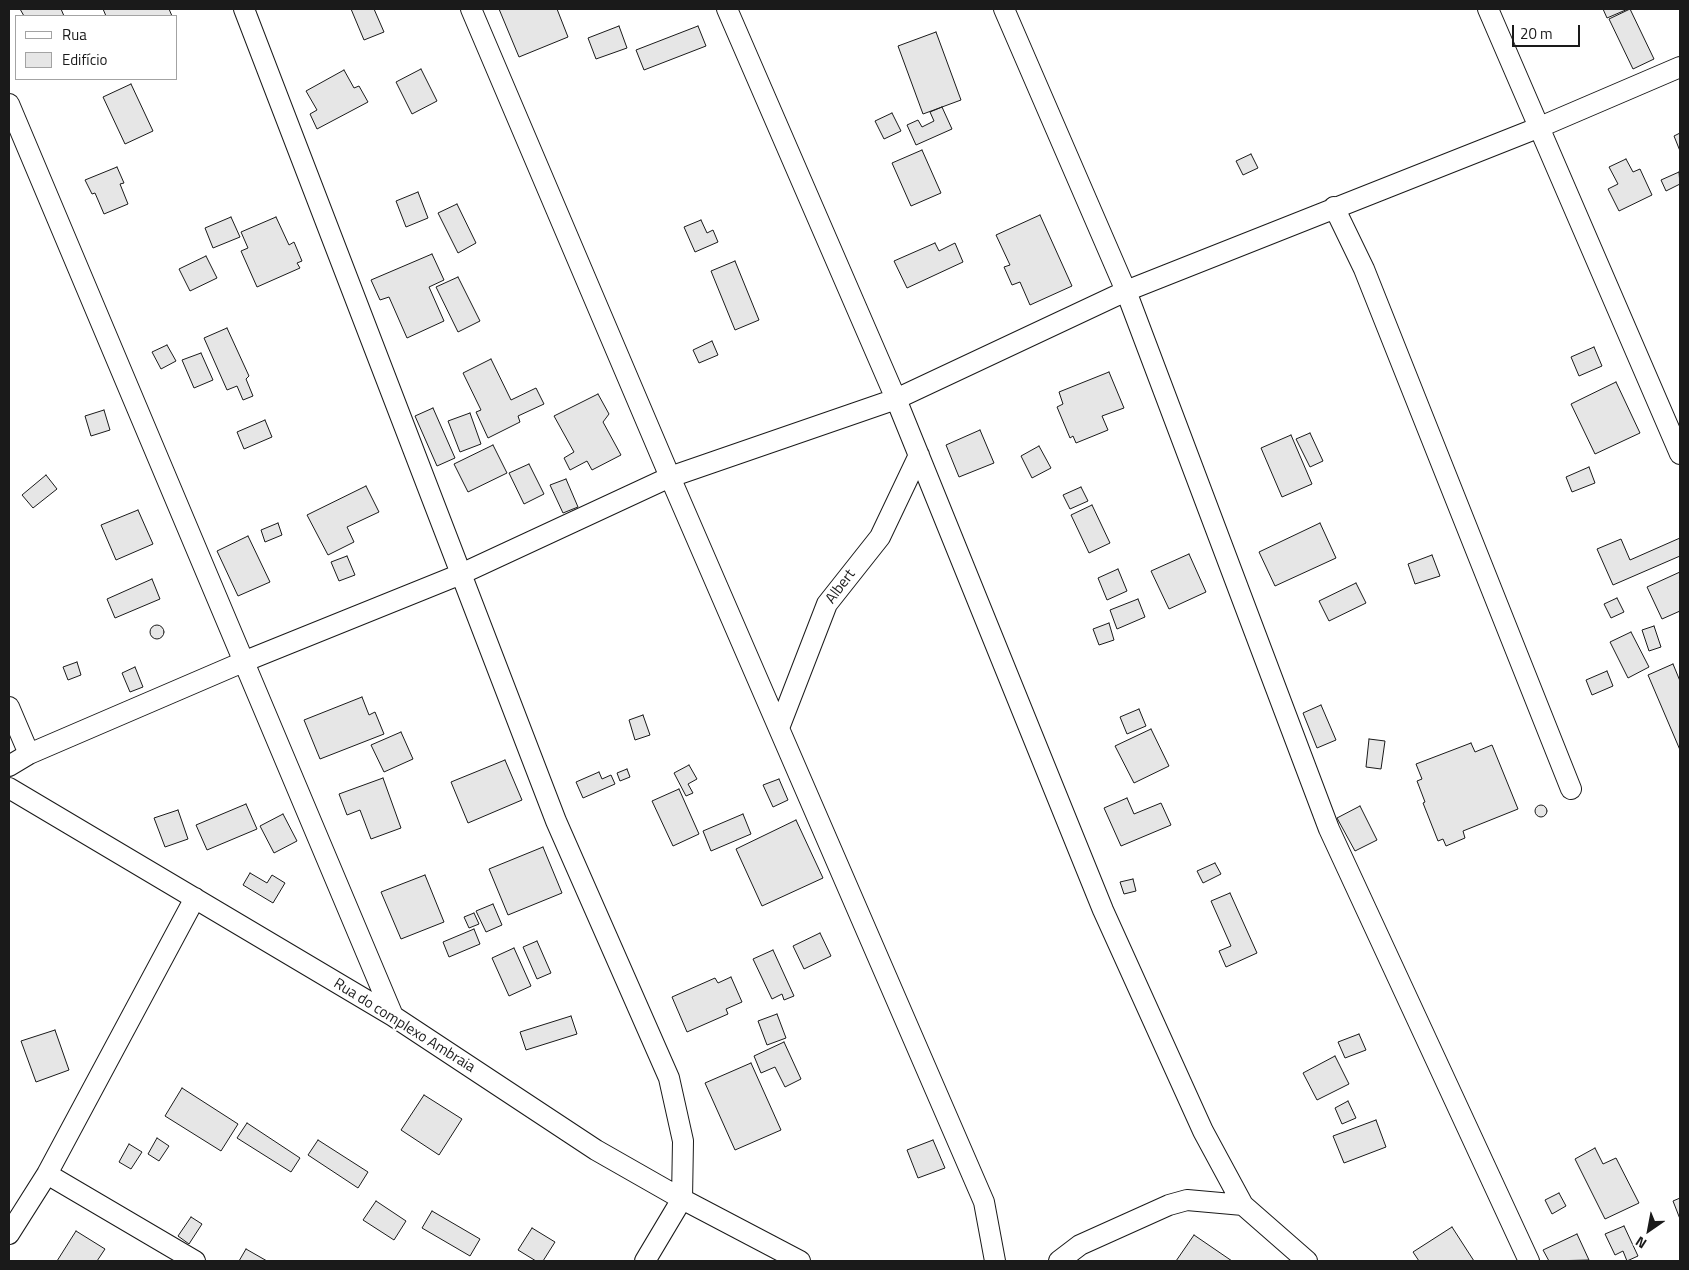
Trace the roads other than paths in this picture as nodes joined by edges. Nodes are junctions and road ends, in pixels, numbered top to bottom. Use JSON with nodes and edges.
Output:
{"nodes":[{"id":1,"x":244,"y":9,"type":"edge"},
{"id":2,"x":471,"y":9,"type":"edge"},
{"id":3,"x":727,"y":9,"type":"edge"},
{"id":4,"x":1004,"y":9,"type":"edge"},
{"id":5,"x":1488,"y":9,"type":"edge"},
{"id":6,"x":1680,"y":67,"type":"edge"},
{"id":7,"x":9,"y":104,"type":"edge"},
{"id":8,"x":1540,"y":127,"type":"junction"},
{"id":9,"x":1334,"y":208,"type":"junction"},
{"id":10,"x":1126,"y":291,"type":"junction"},
{"id":11,"x":896,"y":399,"type":"junction"},
{"id":12,"x":1680,"y":454,"type":"edge"},
{"id":13,"x":919,"y":455,"type":"junction"},
{"id":14,"x":670,"y":476,"type":"junction"},
{"id":15,"x":461,"y":574,"type":"junction"},
{"id":16,"x":243,"y":662,"type":"junction"},
{"id":17,"x":9,"y":707,"type":"edge"},
{"id":18,"x":779,"y":728,"type":"junction"},
{"id":19,"x":29,"y":754,"type":"junction"},
{"id":20,"x":9,"y":766,"type":"edge"},
{"id":21,"x":9,"y":788,"type":"edge"},
{"id":22,"x":1571,"y":789,"type":"dead end"},
{"id":23,"x":195,"y":898,"type":"junction"},
{"id":24,"x":392,"y":1016,"type":"junction"},
{"id":25,"x":47,"y":1174,"type":"junction"},
{"id":26,"x":682,"y":1199,"type":"junction"},
{"id":27,"x":1243,"y":1205,"type":"junction"},
{"id":28,"x":9,"y":1234,"type":"edge"},
{"id":29,"x":195,"y":1261,"type":"edge"},
{"id":30,"x":645,"y":1261,"type":"edge"},
{"id":31,"x":800,"y":1261,"type":"edge"},
{"id":32,"x":995,"y":1261,"type":"edge"},
{"id":33,"x":1059,"y":1261,"type":"edge"},
{"id":34,"x":1307,"y":1261,"type":"edge"},
{"id":35,"x":1529,"y":1261,"type":"edge"}],
"edges":[{"from":1,"to":15,"type":"street"},
{"from":2,"to":14,"type":"street"},
{"from":3,"to":11,"type":"street"},
{"from":4,"to":10,"type":"street"},
{"from":5,"to":8,"type":"street"},
{"from":6,"to":8,"type":"street"},
{"from":7,"to":16,"type":"street"},
{"from":8,"to":9,"type":"street"},
{"from":8,"to":12,"type":"street"},
{"from":9,"to":10,"type":"street"},
{"from":9,"to":22,"type":"street"},
{"from":10,"to":11,"type":"street"},
{"from":10,"to":35,"type":"street"},
{"from":11,"to":13,"type":"street"},
{"from":11,"to":14,"type":"street"},
{"from":13,"to":18,"type":"street","name":"Albert"},
{"from":13,"to":27,"type":"street"},
{"from":14,"to":15,"type":"street"},
{"from":14,"to":18,"type":"street"},
{"from":15,"to":16,"type":"street"},
{"from":15,"to":26,"type":"street"},
{"from":16,"to":19,"type":"street"},
{"from":16,"to":24,"type":"street"},
{"from":17,"to":19,"type":"street"},
{"from":18,"to":32,"type":"street"},
{"from":19,"to":20,"type":"street"},
{"from":21,"to":23,"type":"street","name":"Rua do complexo Ambraia"},
{"from":23,"to":24,"type":"street","name":"Rua do complexo Ambraia"},
{"from":23,"to":25,"type":"street"},
{"from":24,"to":26,"type":"street","name":"Rua do complexo Ambraia"},
{"from":25,"to":28,"type":"street"},
{"from":25,"to":29,"type":"street"},
{"from":26,"to":30,"type":"street"},
{"from":26,"to":31,"type":"street","name":"Rua do complexo Ambraia"},
{"from":27,"to":33,"type":"street"},
{"from":27,"to":34,"type":"street"}]}
